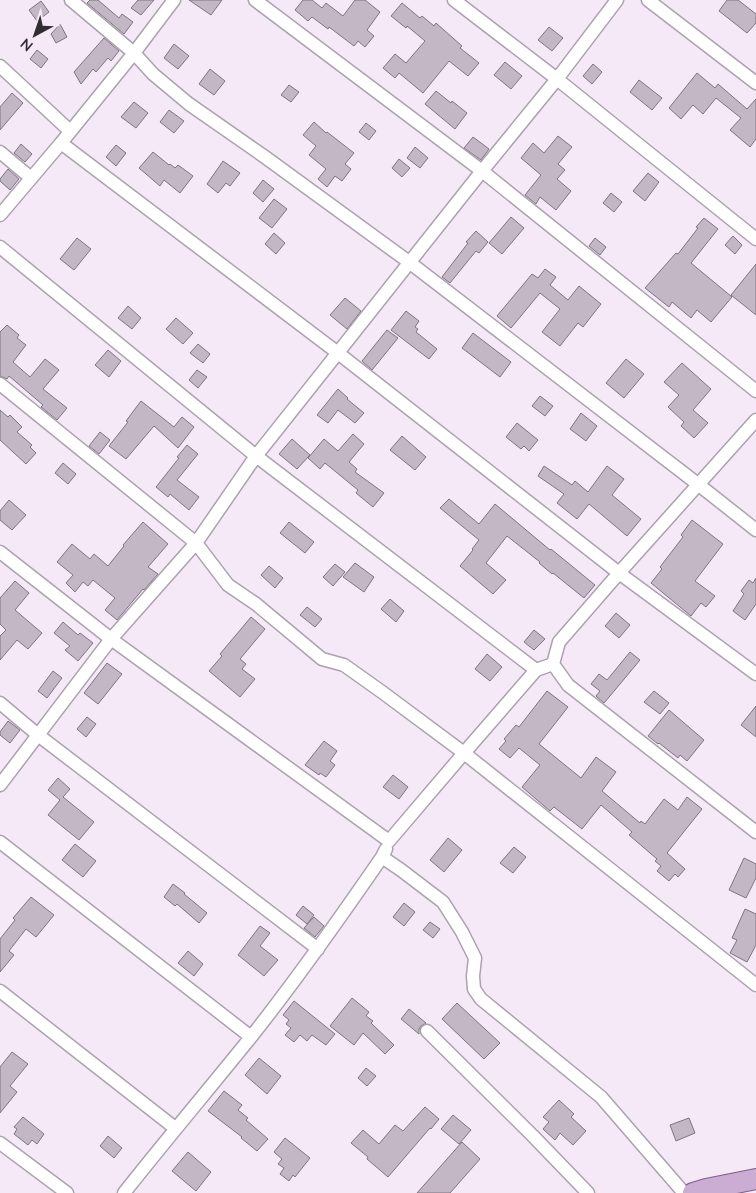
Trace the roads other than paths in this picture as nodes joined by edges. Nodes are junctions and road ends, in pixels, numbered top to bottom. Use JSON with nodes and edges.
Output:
{"nodes":[{"id":1,"x":72,"y":0,"type":"edge"},
{"id":2,"x":174,"y":0,"type":"edge"},
{"id":3,"x":255,"y":0,"type":"edge"},
{"id":4,"x":454,"y":0,"type":"edge"},
{"id":5,"x":617,"y":0,"type":"edge"},
{"id":6,"x":648,"y":0,"type":"edge"},
{"id":7,"x":134,"y":53,"type":"junction"},
{"id":8,"x":0,"y":66,"type":"edge"},
{"id":9,"x":557,"y":78,"type":"junction"},
{"id":10,"x":756,"y":83,"type":"edge"},
{"id":11,"x":70,"y":132,"type":"junction"},
{"id":12,"x":61,"y":143,"type":"junction"},
{"id":13,"x":0,"y":152,"type":"edge"},
{"id":14,"x":482,"y":171,"type":"junction"},
{"id":15,"x":31,"y":178,"type":"junction"},
{"id":16,"x":0,"y":214,"type":"edge"},
{"id":17,"x":756,"y":239,"type":"edge"},
{"id":18,"x":0,"y":247,"type":"edge"},
{"id":19,"x":409,"y":262,"type":"junction"},
{"id":20,"x":338,"y":353,"type":"junction"},
{"id":21,"x":0,"y":384,"type":"edge"},
{"id":22,"x":756,"y":390,"type":"edge"},
{"id":23,"x":756,"y":420,"type":"edge"},
{"id":24,"x":256,"y":456,"type":"junction"},
{"id":25,"x":699,"y":484,"type":"junction"},
{"id":26,"x":756,"y":530,"type":"edge"},
{"id":27,"x":196,"y":543,"type":"junction"},
{"id":28,"x":0,"y":552,"type":"edge"},
{"id":29,"x":619,"y":573,"type":"junction"},
{"id":30,"x":111,"y":639,"type":"junction"},
{"id":31,"x":552,"y":664,"type":"junction"},
{"id":32,"x":536,"y":670,"type":"junction"},
{"id":33,"x":756,"y":674,"type":"edge"},
{"id":34,"x":0,"y":703,"type":"edge"},
{"id":35,"x":38,"y":735,"type":"junction"},
{"id":36,"x":464,"y":753,"type":"junction"},
{"id":37,"x":0,"y":785,"type":"edge"},
{"id":38,"x":756,"y":832,"type":"edge"},
{"id":39,"x":389,"y":841,"type":"junction"},
{"id":40,"x":0,"y":842,"type":"edge"},
{"id":41,"x":382,"y":857,"type":"junction"},
{"id":42,"x":318,"y":949,"type":"junction"},
{"id":43,"x":756,"y":985,"type":"edge"},
{"id":44,"x":0,"y":991,"type":"edge"},
{"id":45,"x":427,"y":1031,"type":"dead end"},
{"id":46,"x":251,"y":1036,"type":"junction"},
{"id":47,"x":175,"y":1128,"type":"junction"},
{"id":48,"x":0,"y":1143,"type":"edge"},
{"id":49,"x":756,"y":1179,"type":"edge"},
{"id":50,"x":67,"y":1193,"type":"edge"},
{"id":51,"x":124,"y":1193,"type":"edge"},
{"id":52,"x":588,"y":1193,"type":"edge"},
{"id":53,"x":684,"y":1193,"type":"edge"},
{"id":54,"x":693,"y":1193,"type":"edge"}],
"edges":[{"from":1,"to":7,"type":"street"},
{"from":2,"to":7,"type":"street"},
{"from":3,"to":14,"type":"street"},
{"from":4,"to":9,"type":"street"},
{"from":5,"to":9,"type":"street"},
{"from":6,"to":10,"type":"street"},
{"from":7,"to":11,"type":"street"},
{"from":7,"to":19,"type":"street"},
{"from":8,"to":11,"type":"street"},
{"from":9,"to":14,"type":"street"},
{"from":9,"to":17,"type":"street"},
{"from":11,"to":12,"type":"street"},
{"from":12,"to":15,"type":"street"},
{"from":12,"to":20,"type":"street"},
{"from":13,"to":15,"type":"street"},
{"from":14,"to":19,"type":"street"},
{"from":14,"to":22,"type":"street"},
{"from":15,"to":16,"type":"street"},
{"from":18,"to":24,"type":"street"},
{"from":19,"to":20,"type":"street"},
{"from":19,"to":25,"type":"street"},
{"from":20,"to":24,"type":"street"},
{"from":20,"to":29,"type":"street"},
{"from":21,"to":27,"type":"street"},
{"from":23,"to":25,"type":"street"},
{"from":24,"to":27,"type":"street"},
{"from":24,"to":32,"type":"street"},
{"from":25,"to":26,"type":"street"},
{"from":25,"to":29,"type":"street"},
{"from":27,"to":30,"type":"street"},
{"from":27,"to":36,"type":"street"},
{"from":28,"to":30,"type":"street"},
{"from":29,"to":31,"type":"street"},
{"from":29,"to":33,"type":"street"},
{"from":30,"to":35,"type":"street"},
{"from":30,"to":39,"type":"street"},
{"from":31,"to":32,"type":"street"},
{"from":31,"to":38,"type":"street"},
{"from":32,"to":36,"type":"street"},
{"from":34,"to":35,"type":"street"},
{"from":35,"to":37,"type":"street"},
{"from":35,"to":42,"type":"street"},
{"from":36,"to":39,"type":"street"},
{"from":36,"to":43,"type":"street"},
{"from":39,"to":41,"type":"street"},
{"from":40,"to":46,"type":"street"},
{"from":41,"to":42,"type":"street"},
{"from":41,"to":53,"type":"street"},
{"from":42,"to":46,"type":"street"},
{"from":44,"to":47,"type":"street"},
{"from":45,"to":52,"type":"street"},
{"from":46,"to":47,"type":"street"},
{"from":47,"to":51,"type":"street"},
{"from":48,"to":50,"type":"street"},
{"from":49,"to":54,"type":"main road"}]}
